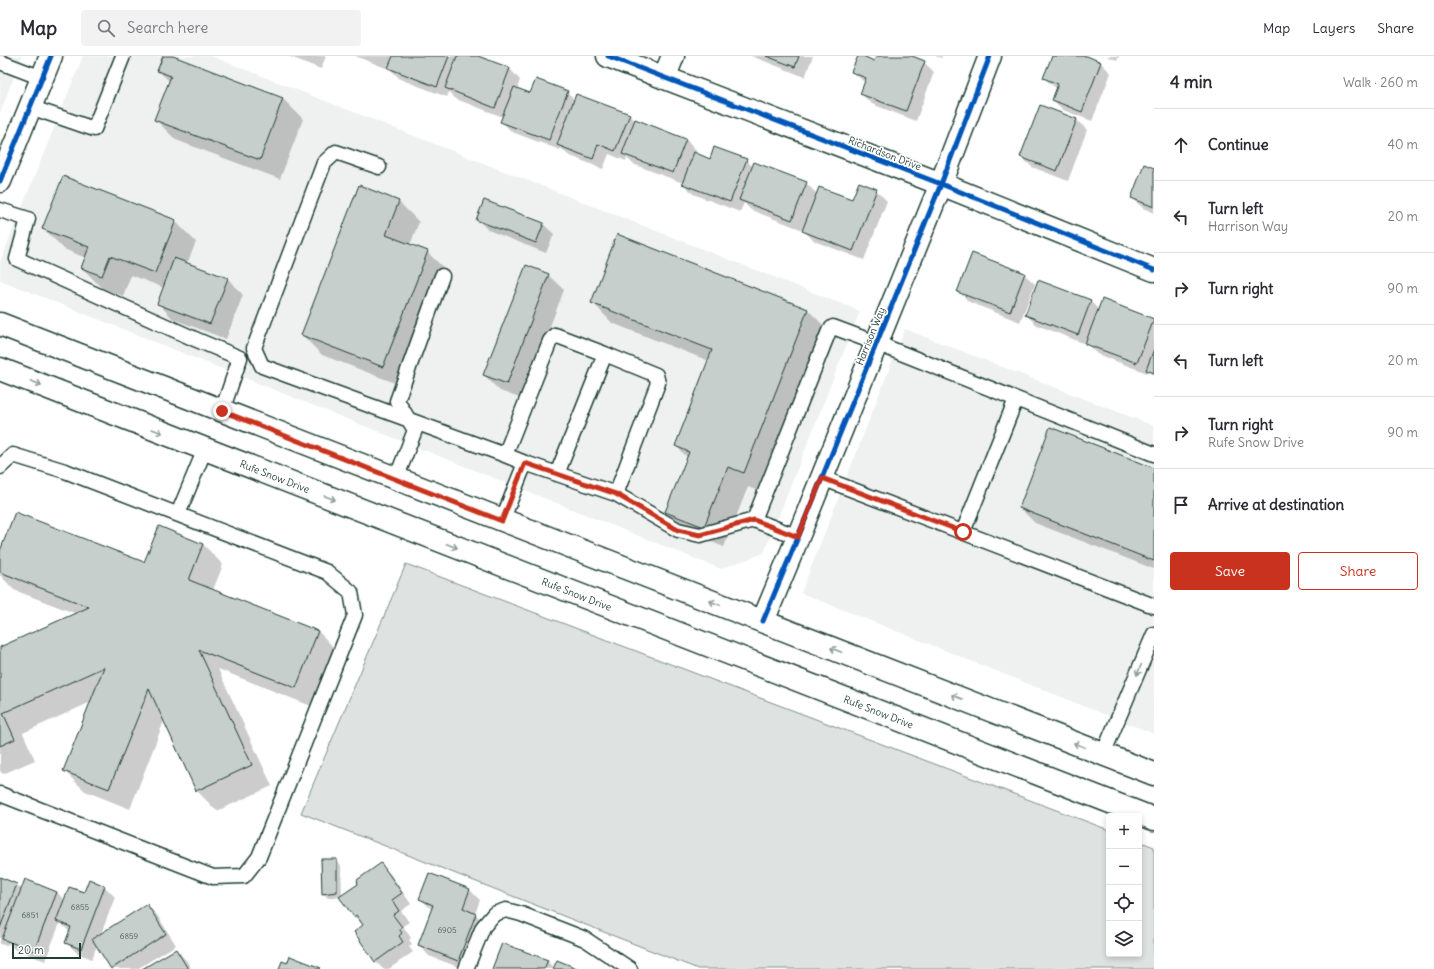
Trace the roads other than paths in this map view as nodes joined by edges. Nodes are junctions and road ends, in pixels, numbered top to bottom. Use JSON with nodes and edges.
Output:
{"nodes":[{"id":1,"x":51,"y":56,"type":"edge"},
{"id":2,"x":123,"y":56,"type":"edge"},
{"id":3,"x":608,"y":56,"type":"edge"},
{"id":4,"x":673,"y":56,"type":"edge"},
{"id":5,"x":990,"y":56,"type":"edge"},
{"id":6,"x":0,"y":62,"type":"edge"},
{"id":7,"x":42,"y":78,"type":"junction"},
{"id":8,"x":664,"y":78,"type":"junction"},
{"id":9,"x":30,"y":107,"type":"junction"},
{"id":10,"x":379,"y":167,"type":"dead end"},
{"id":11,"x":0,"y":181,"type":"edge"},
{"id":12,"x":941,"y":184,"type":"junction"},
{"id":13,"x":0,"y":210,"type":"edge"},
{"id":14,"x":1154,"y":270,"type":"edge"},
{"id":15,"x":442,"y":276,"type":"dead end"},
{"id":16,"x":0,"y":324,"type":"edge"},
{"id":17,"x":876,"y":343,"type":"junction"},
{"id":18,"x":605,"y":354,"type":"junction"},
{"id":19,"x":0,"y":369,"type":"edge"},
{"id":20,"x":1016,"y":398,"type":"junction"},
{"id":21,"x":222,"y":411,"type":"junction"},
{"id":22,"x":408,"y":419,"type":"junction"},
{"id":23,"x":205,"y":449,"type":"junction"},
{"id":24,"x":1154,"y":454,"type":"edge"},
{"id":25,"x":505,"y":455,"type":"junction"},
{"id":26,"x":525,"y":463,"type":"junction"},
{"id":27,"x":0,"y":467,"type":"edge"},
{"id":28,"x":557,"y":474,"type":"junction"},
{"id":29,"x":822,"y":478,"type":"junction"},
{"id":30,"x":396,"y":480,"type":"junction"},
{"id":31,"x":616,"y":494,"type":"junction"},
{"id":32,"x":178,"y":514,"type":"junction"},
{"id":33,"x":754,"y":520,"type":"junction"},
{"id":34,"x":502,"y":521,"type":"junction"},
{"id":35,"x":963,"y":532,"type":"junction"},
{"id":36,"x":798,"y":537,"type":"junction"},
{"id":37,"x":1154,"y":606,"type":"edge"},
{"id":38,"x":763,"y":621,"type":"junction"},
{"id":39,"x":1154,"y":634,"type":"edge"},
{"id":40,"x":1103,"y":754,"type":"junction"},
{"id":41,"x":1154,"y":774,"type":"edge"},
{"id":42,"x":0,"y":794,"type":"edge"},
{"id":43,"x":1154,"y":819,"type":"edge"},
{"id":44,"x":466,"y":969,"type":"edge"},
{"id":45,"x":630,"y":969,"type":"edge"}],
"edges":[{"from":1,"to":7,"type":"main road"},
{"from":2,"to":9,"type":"lane"},
{"from":3,"to":8,"type":"main road","name":"Richardson Drive"},
{"from":4,"to":8,"type":"main road"},
{"from":5,"to":12,"type":"main road","name":"Harrison Way"},
{"from":6,"to":7,"type":"lane"},
{"from":7,"to":9,"type":"main road"},
{"from":8,"to":12,"type":"main road","name":"Richardson Drive"},
{"from":9,"to":11,"type":"main road"},
{"from":10,"to":22,"type":"lane"},
{"from":12,"to":14,"type":"main road","name":"Richardson Drive"},
{"from":12,"to":17,"type":"main road","name":"Harrison Way"},
{"from":13,"to":21,"type":"lane"},
{"from":15,"to":22,"type":"lane"},
{"from":16,"to":21,"type":"main road"},
{"from":17,"to":20,"type":"lane"},
{"from":17,"to":29,"type":"main road","name":"Harrison Way"},
{"from":17,"to":33,"type":"lane"},
{"from":18,"to":25,"type":"lane"},
{"from":18,"to":28,"type":"lane"},
{"from":18,"to":31,"type":"lane"},
{"from":19,"to":23,"type":"main road","name":"Rufe Snow Drive","one_way":true},
{"from":20,"to":24,"type":"lane"},
{"from":20,"to":35,"type":"lane"},
{"from":21,"to":30,"type":"main road"},
{"from":22,"to":25,"type":"lane"},
{"from":22,"to":30,"type":"lane"},
{"from":23,"to":32,"type":"lane"},
{"from":23,"to":43,"type":"main road","name":"Rufe Snow Drive","one_way":true},
{"from":25,"to":26,"type":"lane"},
{"from":26,"to":28,"type":"lane"},
{"from":26,"to":34,"type":"lane"},
{"from":27,"to":32,"type":"lane"},
{"from":28,"to":31,"type":"lane"},
{"from":29,"to":35,"type":"lane"},
{"from":29,"to":36,"type":"main road","name":"Harrison Way"},
{"from":30,"to":34,"type":"main road"},
{"from":31,"to":33,"type":"lane"},
{"from":32,"to":42,"type":"lane"},
{"from":33,"to":36,"type":"lane"},
{"from":38,"to":34,"type":"main road","one_way":true},
{"from":35,"to":37,"type":"lane"},
{"from":36,"to":38,"type":"main road","name":"Harrison Way"},
{"from":40,"to":38,"type":"main road","one_way":true},
{"from":39,"to":40,"type":"lane","one_way":true},
{"from":40,"to":41,"type":"main road"},
{"from":44,"to":45,"type":"lane"}]}
